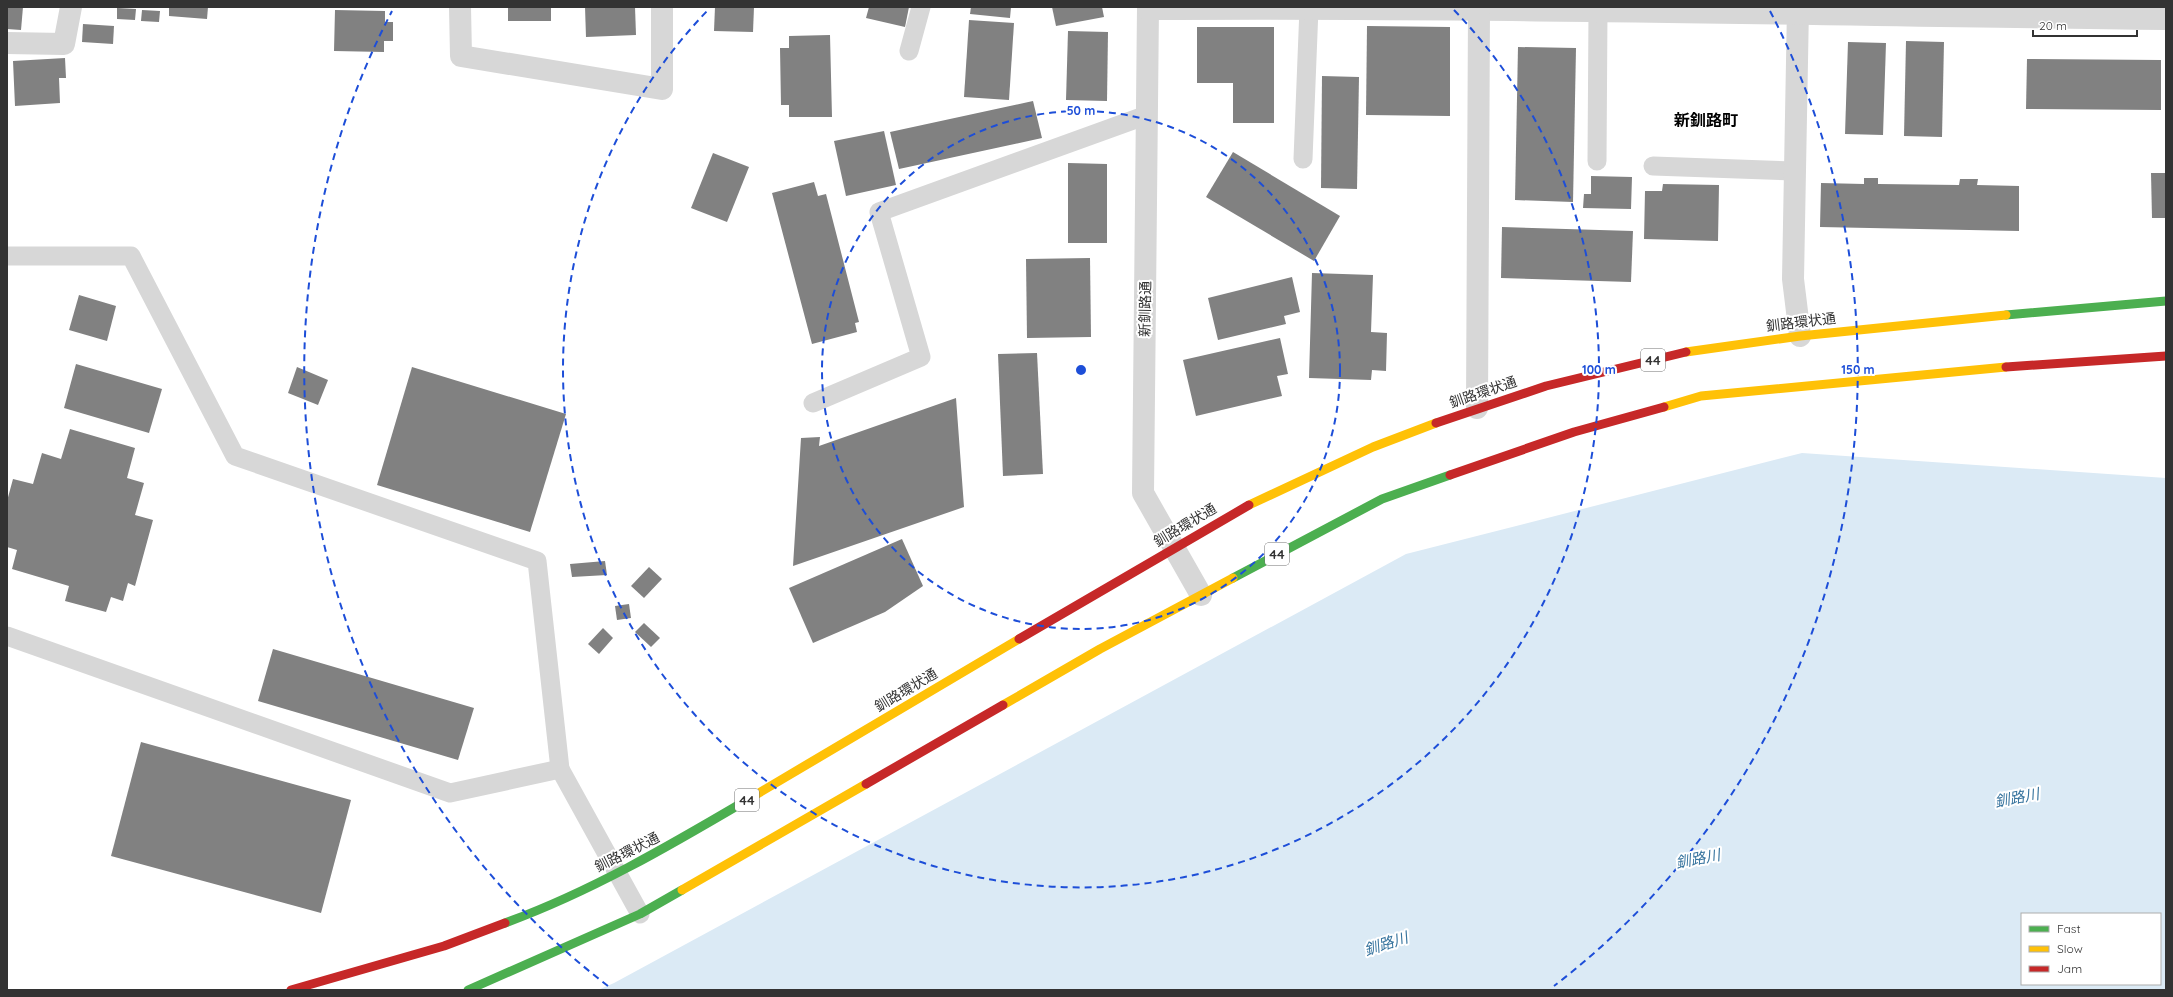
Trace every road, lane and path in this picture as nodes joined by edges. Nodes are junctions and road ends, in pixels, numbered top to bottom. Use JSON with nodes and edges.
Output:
{"nodes":[{"id":1,"x":71,"y":7,"type":"edge"},
{"id":2,"x":460,"y":7,"type":"edge"},
{"id":3,"x":662,"y":7,"type":"edge"},
{"id":4,"x":922,"y":7,"type":"edge"},
{"id":5,"x":1389,"y":7,"type":"edge"},
{"id":6,"x":1148,"y":8,"type":"edge"},
{"id":7,"x":1309,"y":8,"type":"edge"},
{"id":8,"x":1478,"y":9,"type":"junction"},
{"id":9,"x":1598,"y":11,"type":"junction"},
{"id":10,"x":1798,"y":11,"type":"edge"},
{"id":11,"x":2166,"y":18,"type":"edge"},
{"id":12,"x":7,"y":44,"type":"edge"},
{"id":13,"x":909,"y":51,"type":"dead end"},
{"id":14,"x":1147,"y":115,"type":"junction"},
{"id":15,"x":1303,"y":159,"type":"dead end"},
{"id":16,"x":1597,"y":162,"type":"dead end"},
{"id":17,"x":1653,"y":166,"type":"dead end"},
{"id":18,"x":1795,"y":172,"type":"junction"},
{"id":19,"x":7,"y":256,"type":"edge"},
{"id":20,"x":2166,"y":301,"type":"edge"},
{"id":21,"x":1800,"y":336,"type":"junction"},
{"id":22,"x":2166,"y":356,"type":"edge"},
{"id":23,"x":812,"y":403,"type":"dead end"},
{"id":24,"x":1477,"y":408,"type":"junction"},
{"id":25,"x":1175,"y":548,"type":"junction"},
{"id":26,"x":1201,"y":595,"type":"junction"},
{"id":27,"x":7,"y":636,"type":"edge"},
{"id":28,"x":560,"y":769,"type":"junction"},
{"id":29,"x":617,"y":872,"type":"junction"},
{"id":30,"x":640,"y":914,"type":"junction"},
{"id":31,"x":292,"y":990,"type":"edge"},
{"id":32,"x":468,"y":990,"type":"edge"}],
"edges":[{"from":1,"to":12,"type":"street"},
{"from":2,"to":3,"type":"street"},
{"from":4,"to":13,"type":"lane"},
{"from":5,"to":7,"type":"street"},
{"from":5,"to":8,"type":"street"},
{"from":6,"to":7,"type":"street"},
{"from":6,"to":14,"type":"street","name":"新釧路通"},
{"from":7,"to":15,"type":"lane"},
{"from":8,"to":9,"type":"street"},
{"from":8,"to":24,"type":"street"},
{"from":9,"to":10,"type":"street"},
{"from":9,"to":16,"type":"lane"},
{"from":10,"to":11,"type":"street"},
{"from":10,"to":18,"type":"street"},
{"from":14,"to":23,"type":"lane"},
{"from":14,"to":25,"type":"street","name":"新釧路通"},
{"from":17,"to":18,"type":"lane"},
{"from":18,"to":21,"type":"street"},
{"from":19,"to":28,"type":"lane"},
{"from":20,"to":21,"type":"highway","name":"釧路環状通","number":"44"},
{"from":21,"to":24,"type":"highway","name":"釧路環状通","number":"44"},
{"from":22,"to":26,"type":"highway","number":"44"},
{"from":24,"to":25,"type":"highway","name":"釧路環状通","number":"44"},
{"from":25,"to":26,"type":"street","name":"新釧路通"},
{"from":25,"to":29,"type":"highway","name":"釧路環状通","number":"44"},
{"from":26,"to":30,"type":"highway","number":"44"},
{"from":27,"to":28,"type":"lane"},
{"from":28,"to":29,"type":"lane"},
{"from":29,"to":30,"type":"lane"},
{"from":29,"to":31,"type":"highway","name":"釧路環状通","number":"44"},
{"from":30,"to":32,"type":"highway","number":"44"}]}
